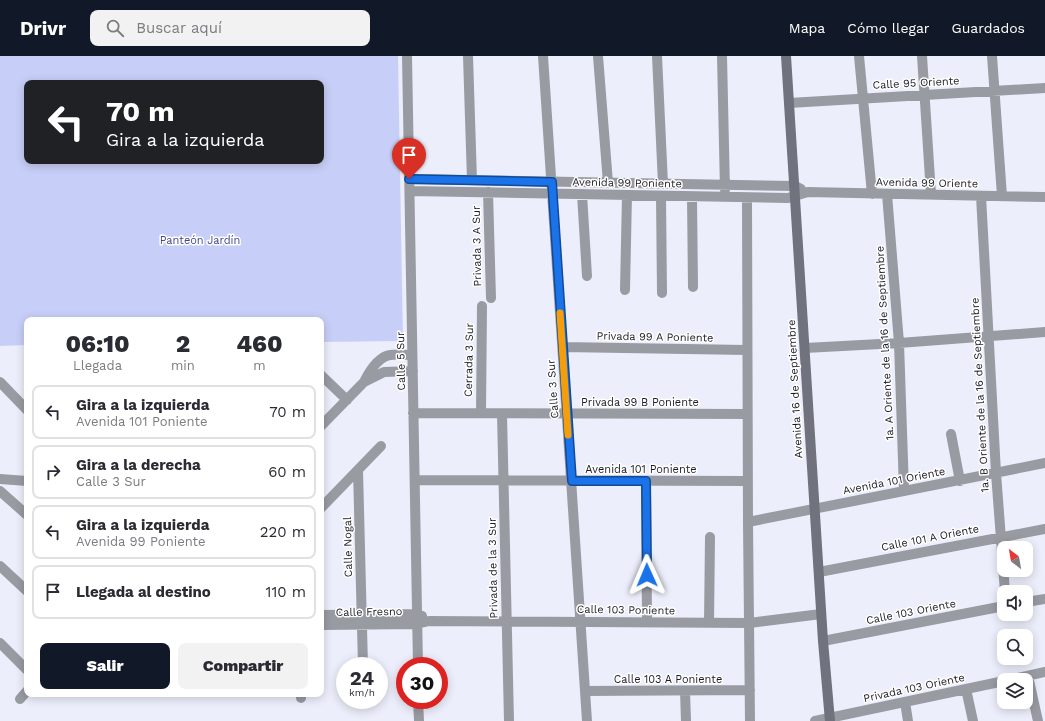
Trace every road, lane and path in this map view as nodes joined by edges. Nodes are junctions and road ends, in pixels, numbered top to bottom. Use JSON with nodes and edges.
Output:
{"nodes":[{"id":1,"x":407,"y":56,"type":"edge"},
{"id":2,"x":468,"y":56,"type":"edge"},
{"id":3,"x":543,"y":56,"type":"edge"},
{"id":4,"x":598,"y":56,"type":"edge"},
{"id":5,"x":657,"y":56,"type":"edge"},
{"id":6,"x":722,"y":56,"type":"edge"},
{"id":7,"x":786,"y":56,"type":"edge"},
{"id":8,"x":859,"y":56,"type":"edge"},
{"id":9,"x":922,"y":56,"type":"edge"},
{"id":10,"x":992,"y":56,"type":"edge"},
{"id":11,"x":1045,"y":88,"type":"edge"},
{"id":12,"x":994,"y":91,"type":"junction"},
{"id":13,"x":925,"y":95,"type":"junction"},
{"id":14,"x":862,"y":98,"type":"junction"},
{"id":15,"x":789,"y":103,"type":"junction"},
{"id":16,"x":409,"y":179,"type":"junction"},
{"id":17,"x":472,"y":180,"type":"junction"},
{"id":18,"x":552,"y":182,"type":"junction"},
{"id":19,"x":608,"y":183,"type":"junction"},
{"id":20,"x":663,"y":184,"type":"junction"},
{"id":21,"x":725,"y":185,"type":"junction"},
{"id":22,"x":410,"y":191,"type":"junction"},
{"id":23,"x":795,"y":191,"type":"junction"},
{"id":24,"x":488,"y":192,"type":"junction"},
{"id":25,"x":552,"y":194,"type":"junction"},
{"id":26,"x":582,"y":194,"type":"junction"},
{"id":27,"x":872,"y":194,"type":"junction"},
{"id":28,"x":887,"y":194,"type":"junction"},
{"id":29,"x":931,"y":194,"type":"junction"},
{"id":30,"x":627,"y":195,"type":"junction"},
{"id":31,"x":661,"y":196,"type":"junction"},
{"id":32,"x":692,"y":196,"type":"junction"},
{"id":33,"x":981,"y":196,"type":"junction"},
{"id":34,"x":1002,"y":196,"type":"junction"},
{"id":35,"x":725,"y":197,"type":"junction"},
{"id":36,"x":1045,"y":197,"type":"edge"},
{"id":37,"x":747,"y":198,"type":"junction"},
{"id":38,"x":587,"y":276,"type":"dead end"},
{"id":39,"x":693,"y":287,"type":"dead end"},
{"id":40,"x":625,"y":290,"type":"dead end"},
{"id":41,"x":662,"y":293,"type":"dead end"},
{"id":42,"x":491,"y":298,"type":"dead end"},
{"id":43,"x":482,"y":306,"type":"dead end"},
{"id":44,"x":1045,"y":332,"type":"edge"},
{"id":45,"x":988,"y":336,"type":"junction"},
{"id":46,"x":899,"y":343,"type":"junction"},
{"id":47,"x":563,"y":347,"type":"junction"},
{"id":48,"x":805,"y":348,"type":"junction"},
{"id":49,"x":747,"y":350,"type":"junction"},
{"id":50,"x":412,"y":355,"type":"junction"},
{"id":51,"x":413,"y":371,"type":"junction"},
{"id":52,"x":324,"y":378,"type":"edge"},
{"id":53,"x":0,"y":382,"type":"edge"},
{"id":54,"x":364,"y":382,"type":"junction"},
{"id":55,"x":347,"y":400,"type":"junction"},
{"id":56,"x":24,"y":407,"type":"edge"},
{"id":57,"x":413,"y":413,"type":"junction"},
{"id":58,"x":481,"y":413,"type":"junction"},
{"id":59,"x":567,"y":413,"type":"junction"},
{"id":60,"x":502,"y":414,"type":"junction"},
{"id":61,"x":748,"y":414,"type":"junction"},
{"id":62,"x":324,"y":423,"type":"edge"},
{"id":63,"x":951,"y":434,"type":"dead end"},
{"id":64,"x":381,"y":446,"type":"dead end"},
{"id":65,"x":1045,"y":463,"type":"edge"},
{"id":66,"x":358,"y":470,"type":"junction"},
{"id":67,"x":996,"y":473,"type":"junction"},
{"id":68,"x":0,"y":479,"type":"edge"},
{"id":69,"x":414,"y":480,"type":"junction"},
{"id":70,"x":503,"y":480,"type":"junction"},
{"id":71,"x":960,"y":480,"type":"junction"},
{"id":72,"x":24,"y":481,"type":"edge"},
{"id":73,"x":572,"y":481,"type":"junction"},
{"id":74,"x":646,"y":481,"type":"junction"},
{"id":75,"x":748,"y":481,"type":"junction"},
{"id":76,"x":904,"y":490,"type":"junction"},
{"id":77,"x":0,"y":491,"type":"edge"},
{"id":78,"x":324,"y":505,"type":"edge"},
{"id":79,"x":814,"y":509,"type":"junction"},
{"id":80,"x":24,"y":513,"type":"edge"},
{"id":81,"x":748,"y":522,"type":"junction"},
{"id":82,"x":1045,"y":529,"type":"edge"},
{"id":83,"x":710,"y":537,"type":"dead end"},
{"id":84,"x":1001,"y":537,"type":"junction"},
{"id":85,"x":0,"y":566,"type":"edge"},
{"id":86,"x":819,"y":572,"type":"junction"},
{"id":87,"x":1004,"y":585,"type":"edge"},
{"id":88,"x":24,"y":588,"type":"edge"},
{"id":89,"x":1045,"y":599,"type":"edge"},
{"id":90,"x":1033,"y":601,"type":"edge"},
{"id":91,"x":997,"y":607,"type":"edge"},
{"id":92,"x":821,"y":614,"type":"junction"},
{"id":93,"x":324,"y":615,"type":"edge"},
{"id":94,"x":362,"y":619,"type":"junction"},
{"id":95,"x":417,"y":619,"type":"junction"},
{"id":96,"x":506,"y":621,"type":"junction"},
{"id":97,"x":581,"y":622,"type":"junction"},
{"id":98,"x":647,"y":622,"type":"junction"},
{"id":99,"x":709,"y":623,"type":"junction"},
{"id":100,"x":749,"y":623,"type":"junction"},
{"id":101,"x":324,"y":625,"type":"edge"},
{"id":102,"x":823,"y":641,"type":"junction"},
{"id":103,"x":0,"y":644,"type":"edge"},
{"id":104,"x":362,"y":657,"type":"edge"},
{"id":105,"x":418,"y":657,"type":"edge"},
{"id":106,"x":24,"y":667,"type":"edge"},
{"id":107,"x":1045,"y":672,"type":"edge"},
{"id":108,"x":1033,"y":675,"type":"edge"},
{"id":109,"x":997,"y":682,"type":"edge"},
{"id":110,"x":966,"y":689,"type":"junction"},
{"id":111,"x":750,"y":690,"type":"junction"},
{"id":112,"x":585,"y":691,"type":"junction"},
{"id":113,"x":685,"y":691,"type":"junction"},
{"id":114,"x":1033,"y":698,"type":"edge"},
{"id":115,"x":904,"y":702,"type":"junction"},
{"id":116,"x":418,"y":709,"type":"edge"},
{"id":117,"x":830,"y":720,"type":"edge"},
{"id":118,"x":419,"y":721,"type":"edge"},
{"id":119,"x":509,"y":721,"type":"edge"},
{"id":120,"x":587,"y":721,"type":"edge"},
{"id":121,"x":686,"y":721,"type":"edge"},
{"id":122,"x":750,"y":721,"type":"edge"},
{"id":123,"x":815,"y":721,"type":"edge"},
{"id":124,"x":908,"y":721,"type":"edge"},
{"id":125,"x":973,"y":721,"type":"edge"},
{"id":126,"x":1038,"y":721,"type":"edge"}],
"edges":[{"from":1,"to":16,"type":"street","name":"Calle 5 Sur"},
{"from":2,"to":17,"type":"street"},
{"from":3,"to":18,"type":"street","name":"Calle 3 Sur"},
{"from":4,"to":19,"type":"street"},
{"from":5,"to":20,"type":"street"},
{"from":6,"to":21,"type":"street"},
{"from":7,"to":15,"type":"main road","name":"Avenida 16 de Septiembre"},
{"from":8,"to":14,"type":"street"},
{"from":9,"to":13,"type":"street"},
{"from":10,"to":12,"type":"street"},
{"from":11,"to":12,"type":"street","name":"Calle 95 Oriente"},
{"from":12,"to":13,"type":"street","name":"Calle 95 Oriente"},
{"from":12,"to":34,"type":"street"},
{"from":13,"to":14,"type":"street","name":"Calle 95 Oriente"},
{"from":13,"to":29,"type":"street"},
{"from":14,"to":15,"type":"street","name":"Calle 95 Oriente"},
{"from":14,"to":27,"type":"street"},
{"from":15,"to":23,"type":"main road","name":"Avenida 16 de Septiembre"},
{"from":16,"to":17,"type":"street","name":"Avenida 99 Poniente"},
{"from":16,"to":22,"type":"street","name":"Calle 5 Sur"},
{"from":17,"to":18,"type":"street","name":"Avenida 99 Poniente"},
{"from":18,"to":19,"type":"street","name":"Avenida 99 Poniente"},
{"from":18,"to":25,"type":"street","name":"Calle 3 Sur"},
{"from":19,"to":20,"type":"street","name":"Avenida 99 Poniente"},
{"from":20,"to":21,"type":"street","name":"Avenida 99 Poniente"},
{"from":21,"to":23,"type":"street","name":"Avenida 99 Poniente"},
{"from":21,"to":35,"type":"street"},
{"from":22,"to":24,"type":"street","name":"Avenida 99 Poniente"},
{"from":22,"to":50,"type":"street","name":"Calle 5 Sur"},
{"from":23,"to":27,"type":"street","name":"Avenida 99 Oriente"},
{"from":23,"to":37,"type":"street","name":"Avenida 99 Poniente"},
{"from":23,"to":48,"type":"main road","name":"Avenida 16 de Septiembre"},
{"from":24,"to":25,"type":"street","name":"Avenida 99 Poniente"},
{"from":24,"to":42,"type":"street","name":"Privada 3 A Sur"},
{"from":25,"to":26,"type":"street","name":"Avenida 99 Poniente"},
{"from":25,"to":47,"type":"street","name":"Calle 3 Sur"},
{"from":26,"to":30,"type":"street","name":"Avenida 99 Poniente"},
{"from":26,"to":38,"type":"street"},
{"from":27,"to":28,"type":"street","name":"Avenida 99 Oriente"},
{"from":28,"to":29,"type":"street","name":"Avenida 99 Oriente"},
{"from":28,"to":46,"type":"street","name":"1a. A Oriente de la 16 de Septiembre"},
{"from":29,"to":33,"type":"street","name":"Avenida 99 Oriente"},
{"from":30,"to":31,"type":"street","name":"Avenida 99 Poniente"},
{"from":30,"to":40,"type":"street"},
{"from":31,"to":32,"type":"street","name":"Avenida 99 Poniente"},
{"from":31,"to":41,"type":"street"},
{"from":32,"to":35,"type":"street","name":"Avenida 99 Poniente"},
{"from":32,"to":39,"type":"street"},
{"from":33,"to":34,"type":"street","name":"Avenida 99 Oriente"},
{"from":33,"to":45,"type":"street","name":"1a. B Oriente de la 16 de Septiembre"},
{"from":34,"to":36,"type":"street","name":"Avenida 99 Oriente"},
{"from":35,"to":37,"type":"street","name":"Avenida 99 Poniente"},
{"from":37,"to":49,"type":"street"},
{"from":43,"to":58,"type":"street","name":"Cerrada 3 Sur"},
{"from":44,"to":45,"type":"street"},
{"from":45,"to":46,"type":"street"},
{"from":45,"to":67,"type":"street","name":"1a. B Oriente de la 16 de Septiembre"},
{"from":46,"to":48,"type":"street"},
{"from":46,"to":76,"type":"street","name":"1a. A Oriente de la 16 de Septiembre"},
{"from":47,"to":49,"type":"street","name":"Privada 99 A Poniente"},
{"from":47,"to":59,"type":"street","name":"Calle 3 Sur"},
{"from":48,"to":79,"type":"main road","name":"Avenida 16 de Septiembre"},
{"from":49,"to":61,"type":"street"},
{"from":50,"to":51,"type":"street","name":"Calle 5 Sur"},
{"from":50,"to":54,"type":"street"},
{"from":51,"to":54,"type":"street"},
{"from":51,"to":57,"type":"street","name":"Calle 5 Sur"},
{"from":52,"to":55,"type":"street"},
{"from":53,"to":56,"type":"street"},
{"from":54,"to":55,"type":"street"},
{"from":55,"to":62,"type":"street"},
{"from":57,"to":58,"type":"street","name":"Privada 99 B Poniente"},
{"from":57,"to":69,"type":"street","name":"Calle 5 Sur"},
{"from":58,"to":60,"type":"street","name":"Privada 99 B Poniente"},
{"from":59,"to":60,"type":"street","name":"Privada 99 B Poniente"},
{"from":59,"to":61,"type":"street","name":"Privada 99 B Poniente"},
{"from":59,"to":73,"type":"street","name":"Calle 3 Sur"},
{"from":60,"to":70,"type":"street","name":"Privada de la 3 Sur"},
{"from":61,"to":75,"type":"street"},
{"from":63,"to":71,"type":"street"},
{"from":64,"to":66,"type":"street"},
{"from":65,"to":67,"type":"street","name":"Avenida 101 Oriente"},
{"from":66,"to":78,"type":"street"},
{"from":66,"to":94,"type":"street","name":"Calle Nogal"},
{"from":67,"to":71,"type":"street","name":"Avenida 101 Oriente"},
{"from":67,"to":84,"type":"street","name":"1a. B Oriente de la 16 de Septiembre"},
{"from":68,"to":72,"type":"street"},
{"from":69,"to":70,"type":"street","name":"Avenida 101 Poniente"},
{"from":69,"to":95,"type":"street","name":"Calle 5 Sur"},
{"from":70,"to":73,"type":"street","name":"Avenida 101 Poniente"},
{"from":70,"to":96,"type":"street","name":"Privada de la 3 Sur"},
{"from":71,"to":76,"type":"street","name":"Avenida 101 Oriente"},
{"from":73,"to":74,"type":"street","name":"Avenida 101 Poniente"},
{"from":73,"to":97,"type":"street","name":"Calle 3 Sur"},
{"from":74,"to":75,"type":"street","name":"Avenida 101 Poniente"},
{"from":74,"to":98,"type":"street"},
{"from":75,"to":81,"type":"street"},
{"from":76,"to":79,"type":"street","name":"Avenida 101 Oriente"},
{"from":77,"to":80,"type":"street"},
{"from":79,"to":81,"type":"street","name":"Avenida 101 Oriente"},
{"from":79,"to":86,"type":"main road","name":"Avenida 16 de Septiembre"},
{"from":81,"to":100,"type":"street"},
{"from":82,"to":84,"type":"street","name":"Calle 101 A Oriente"},
{"from":83,"to":99,"type":"street"},
{"from":84,"to":86,"type":"street","name":"Calle 101 A Oriente"},
{"from":84,"to":87,"type":"street","name":"1a. B Oriente de la 16 de Septiembre"},
{"from":85,"to":88,"type":"street"},
{"from":86,"to":92,"type":"main road","name":"Avenida 16 de Septiembre"},
{"from":89,"to":90,"type":"street"},
{"from":91,"to":102,"type":"street","name":"Calle 103 Oriente"},
{"from":92,"to":100,"type":"street","name":"Calle 103 Poniente"},
{"from":92,"to":102,"type":"main road","name":"Avenida 16 de Septiembre"},
{"from":93,"to":94,"type":"street","name":"Calle Fresno"},
{"from":94,"to":95,"type":"street","name":"Calle Fresno"},
{"from":94,"to":101,"type":"street","name":"Calle Fresno"},
{"from":94,"to":104,"type":"street","name":"Calle Nogal"},
{"from":95,"to":96,"type":"street","name":"Calle 103 Poniente"},
{"from":95,"to":105,"type":"street","name":"Calle 5 Sur"},
{"from":96,"to":97,"type":"street","name":"Calle 103 Poniente"},
{"from":96,"to":119,"type":"street","name":"Privada de la 3 Sur"},
{"from":97,"to":98,"type":"street","name":"Calle 103 Poniente"},
{"from":97,"to":112,"type":"street","name":"Calle 3 Sur"},
{"from":98,"to":99,"type":"street","name":"Calle 103 Poniente"},
{"from":99,"to":100,"type":"street","name":"Calle 103 Poniente"},
{"from":100,"to":111,"type":"street"},
{"from":102,"to":117,"type":"main road","name":"Avenida 16 de Septiembre"},
{"from":103,"to":106,"type":"street"},
{"from":107,"to":108,"type":"street"},
{"from":109,"to":110,"type":"street","name":"Privada 103 Oriente"},
{"from":110,"to":115,"type":"street","name":"Privada 103 Oriente"},
{"from":110,"to":125,"type":"street"},
{"from":111,"to":113,"type":"street","name":"Calle 103 A Poniente"},
{"from":111,"to":122,"type":"street"},
{"from":112,"to":113,"type":"street","name":"Calle 103 A Poniente"},
{"from":112,"to":120,"type":"street","name":"Calle 3 Sur"},
{"from":113,"to":121,"type":"street"},
{"from":114,"to":126,"type":"street"},
{"from":115,"to":117,"type":"street","name":"Privada 103 Oriente"},
{"from":115,"to":124,"type":"street"},
{"from":116,"to":118,"type":"street"},
{"from":117,"to":123,"type":"street"}]}
